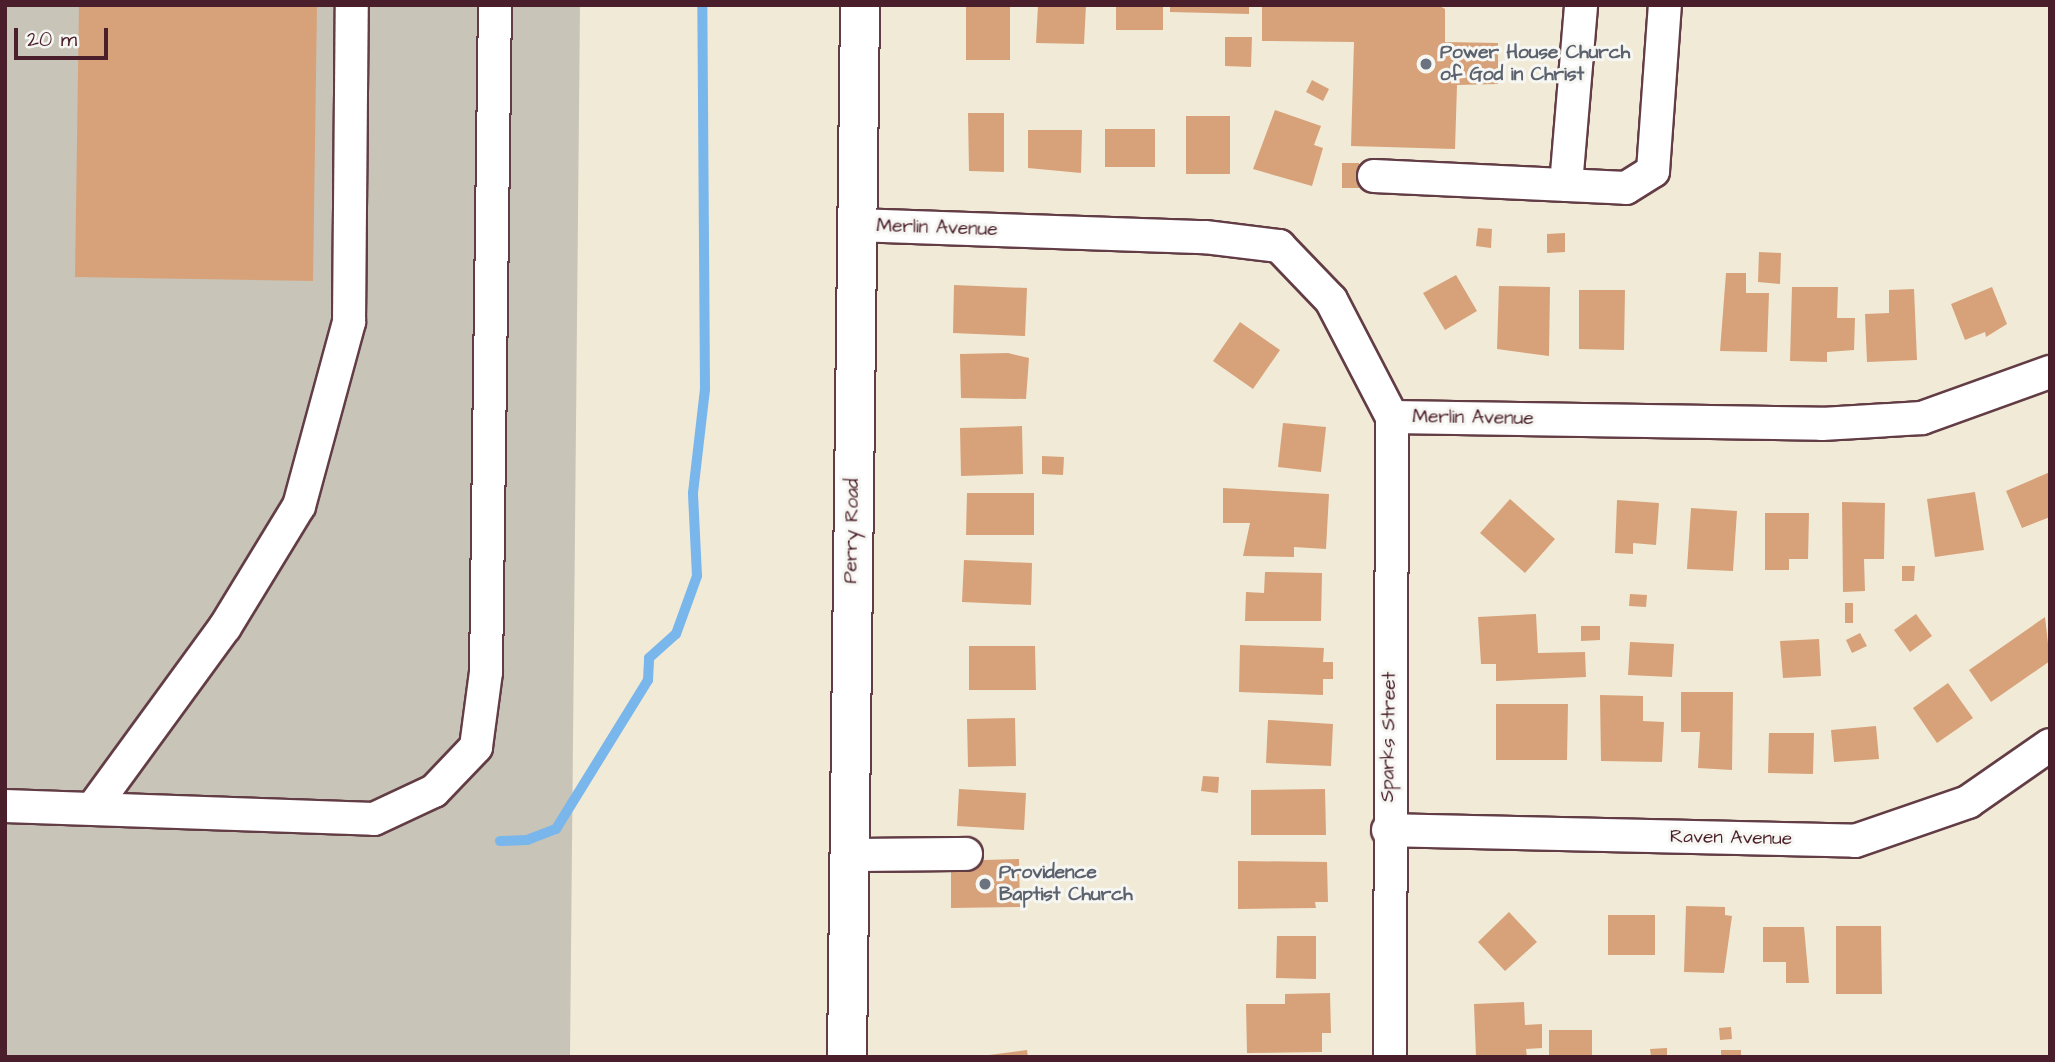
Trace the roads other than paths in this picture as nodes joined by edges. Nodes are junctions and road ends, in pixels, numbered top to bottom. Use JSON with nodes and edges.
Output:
{"nodes":[{"id":1,"x":352,"y":5,"type":"edge"},
{"id":2,"x":495,"y":5,"type":"edge"},
{"id":3,"x":860,"y":5,"type":"edge"},
{"id":4,"x":1581,"y":5,"type":"edge"},
{"id":5,"x":1665,"y":5,"type":"edge"},
{"id":6,"x":1374,"y":176,"type":"dead end"},
{"id":7,"x":1566,"y":185,"type":"junction"},
{"id":8,"x":855,"y":225,"type":"junction"},
{"id":9,"x":2050,"y":372,"type":"edge"},
{"id":10,"x":1392,"y":416,"type":"junction"},
{"id":11,"x":2050,"y":745,"type":"edge"},
{"id":12,"x":95,"y":805,"type":"junction"},
{"id":13,"x":5,"y":806,"type":"edge"},
{"id":14,"x":1388,"y":831,"type":"junction"},
{"id":15,"x":966,"y":853,"type":"dead end"},
{"id":16,"x":848,"y":855,"type":"junction"},
{"id":17,"x":847,"y":1057,"type":"edge"},
{"id":18,"x":1390,"y":1057,"type":"edge"}],
"edges":[{"from":1,"to":12,"type":"street"},
{"from":2,"to":12,"type":"street"},
{"from":3,"to":8,"type":"main road","name":"Perry Road"},
{"from":4,"to":7,"type":"street"},
{"from":5,"to":7,"type":"street"},
{"from":6,"to":7,"type":"street"},
{"from":8,"to":10,"type":"street","name":"Merlin Avenue"},
{"from":8,"to":16,"type":"main road","name":"Perry Road"},
{"from":9,"to":10,"type":"street","name":"Merlin Avenue"},
{"from":10,"to":14,"type":"street","name":"Sparks Street"},
{"from":11,"to":14,"type":"street","name":"Raven Avenue"},
{"from":12,"to":13,"type":"street"},
{"from":14,"to":18,"type":"street","name":"Sparks Street"},
{"from":15,"to":16,"type":"street"},
{"from":16,"to":17,"type":"main road","name":"Perry Road"}]}
